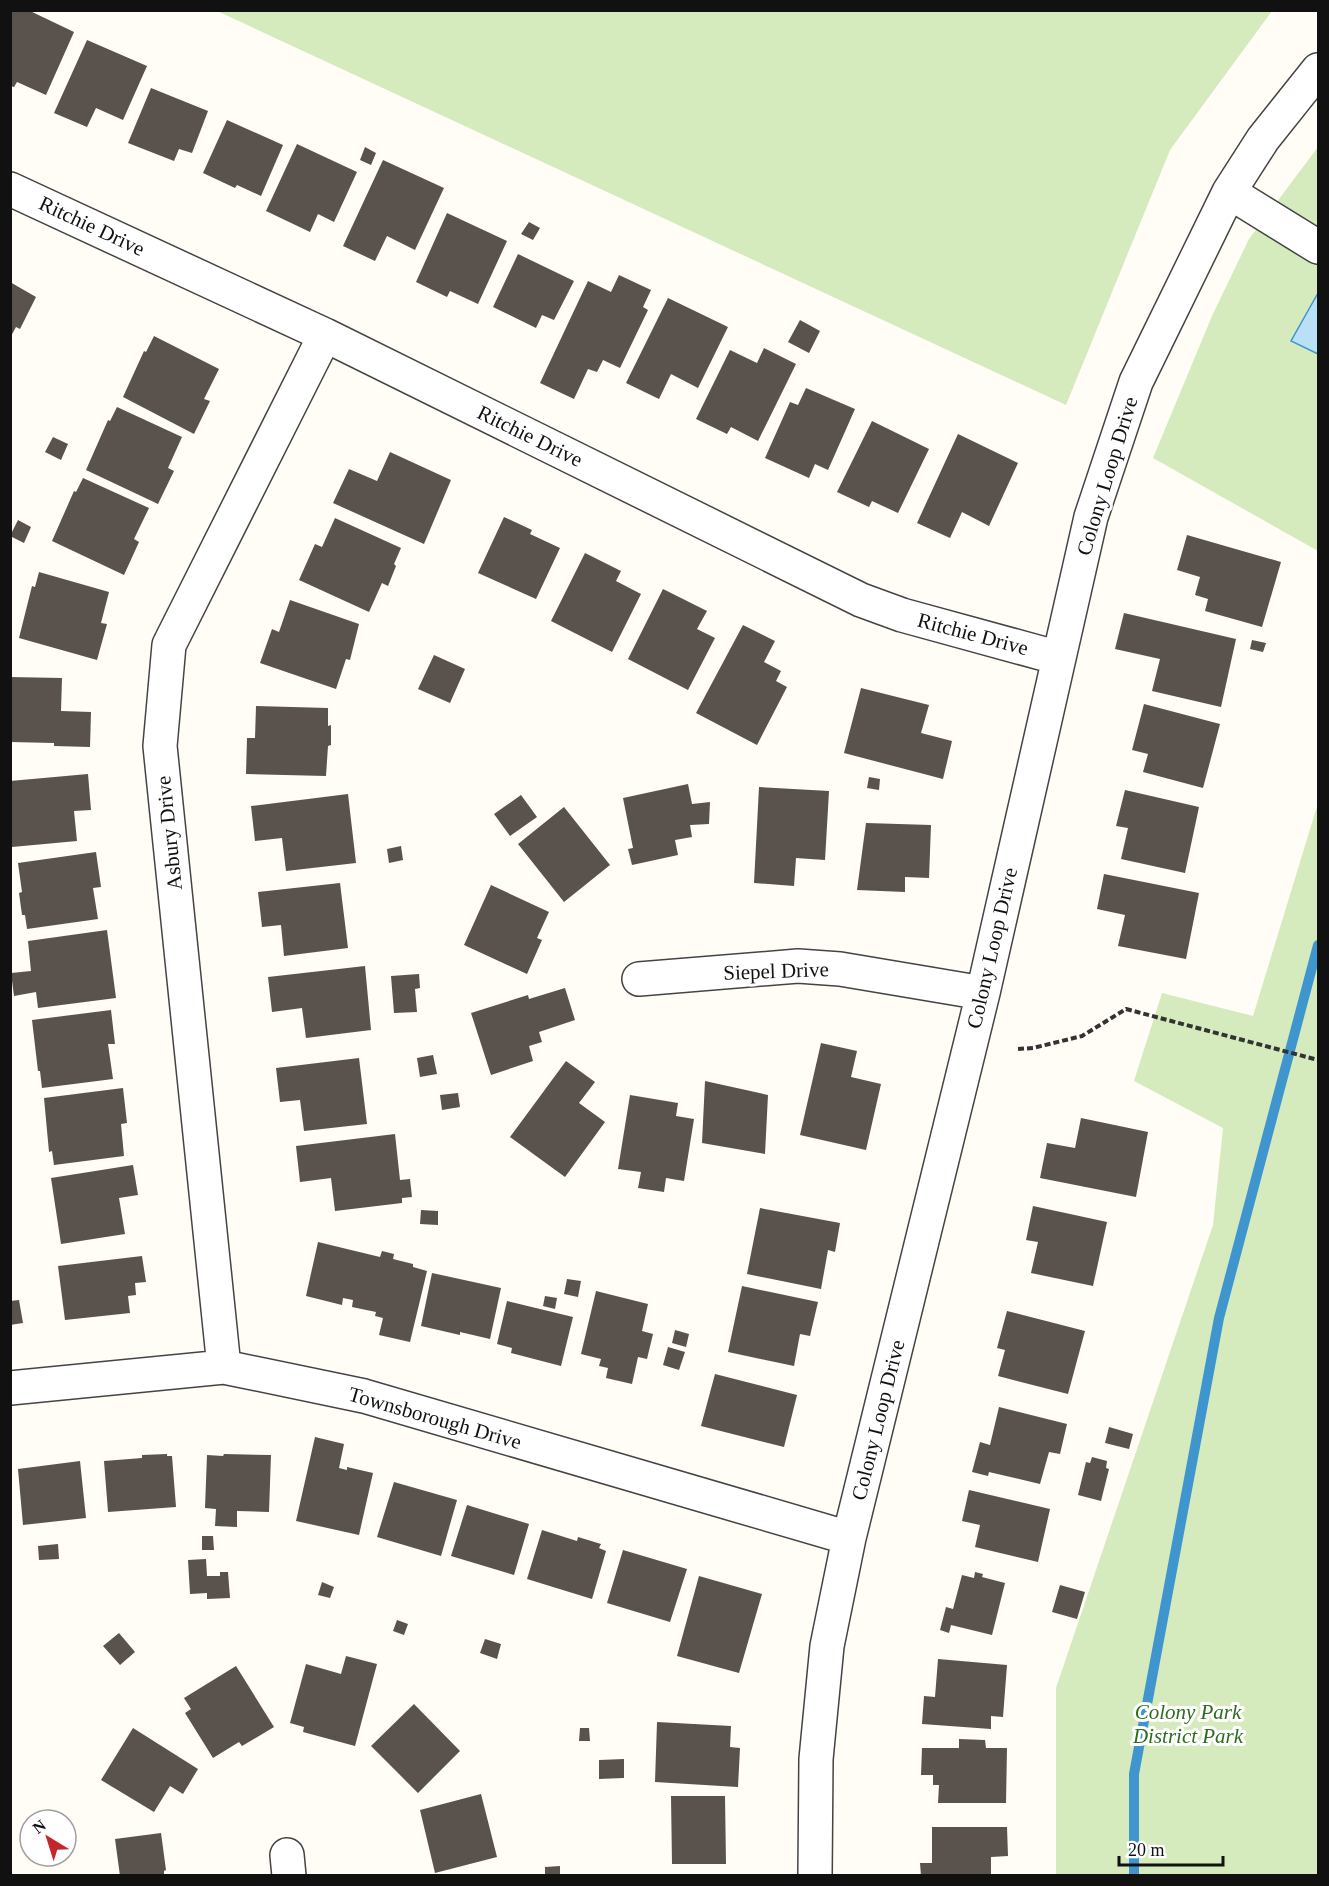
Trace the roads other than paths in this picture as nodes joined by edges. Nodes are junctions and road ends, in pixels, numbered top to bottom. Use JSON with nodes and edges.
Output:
{"nodes":[{"id":1,"x":1318,"y":70,"type":"edge"},
{"id":2,"x":10,"y":189,"type":"edge"},
{"id":3,"x":1229,"y":192,"type":"junction"},
{"id":4,"x":1318,"y":247,"type":"edge"},
{"id":5,"x":326,"y":334,"type":"junction"},
{"id":6,"x":1059,"y":658,"type":"junction"},
{"id":7,"x":639,"y":980,"type":"dead end"},
{"id":8,"x":982,"y":993,"type":"junction"},
{"id":9,"x":224,"y":1368,"type":"junction"},
{"id":10,"x":10,"y":1388,"type":"edge"},
{"id":11,"x":849,"y":1538,"type":"junction"},
{"id":12,"x":815,"y":1875,"type":"edge"}],
"edges":[{"from":1,"to":3,"type":"street","name":"Colony Loop Drive"},
{"from":2,"to":5,"type":"street","name":"Ritchie Drive"},
{"from":3,"to":4,"type":"street"},
{"from":3,"to":6,"type":"street","name":"Colony Loop Drive"},
{"from":5,"to":6,"type":"street","name":"Ritchie Drive"},
{"from":5,"to":9,"type":"street","name":"Asbury Drive"},
{"from":6,"to":8,"type":"street","name":"Colony Loop Drive"},
{"from":7,"to":8,"type":"street","name":"Siepel Drive"},
{"from":8,"to":11,"type":"street","name":"Colony Loop Drive"},
{"from":9,"to":10,"type":"street","name":"Townsborough Drive"},
{"from":9,"to":11,"type":"street","name":"Townsborough Drive"},
{"from":11,"to":12,"type":"street","name":"Colony Loop Drive"}]}
